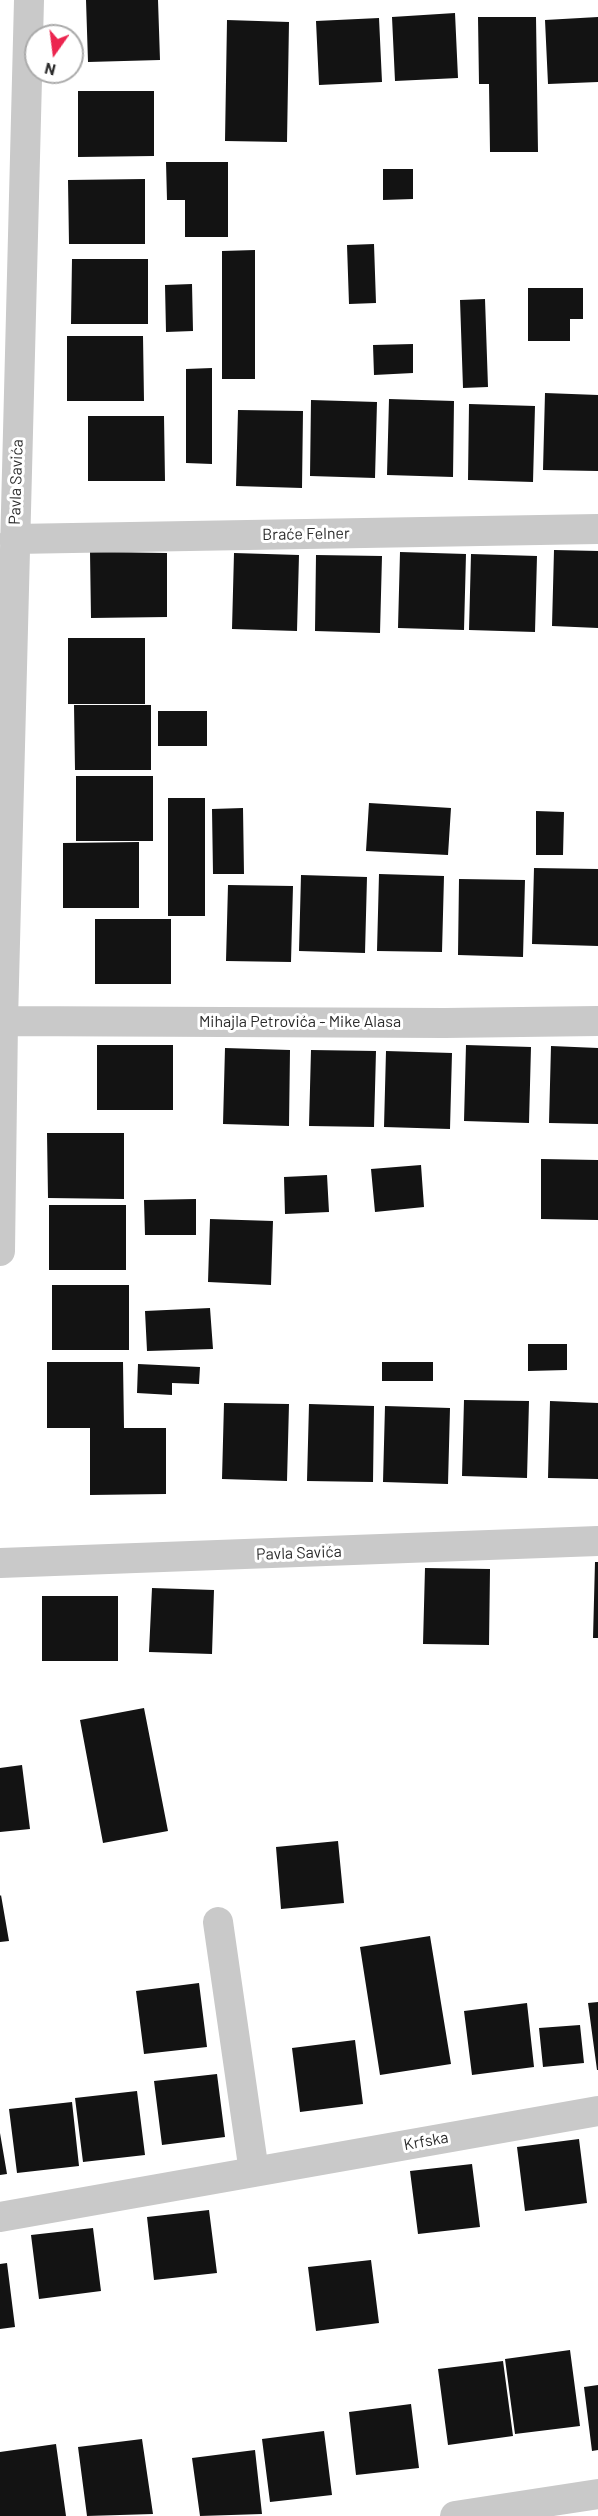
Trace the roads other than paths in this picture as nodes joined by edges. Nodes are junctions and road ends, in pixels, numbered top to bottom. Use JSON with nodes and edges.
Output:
{"nodes":[{"id":1,"x":29,"y":0,"type":"edge"},
{"id":2,"x":598,"y":529,"type":"edge"},
{"id":3,"x":14,"y":539,"type":"junction"},
{"id":4,"x":3,"y":1021,"type":"junction"},
{"id":5,"x":598,"y":1021,"type":"edge"},
{"id":6,"x":0,"y":1251,"type":"edge"},
{"id":7,"x":598,"y":1542,"type":"edge"},
{"id":8,"x":0,"y":1563,"type":"edge"},
{"id":9,"x":218,"y":1922,"type":"dead end"},
{"id":10,"x":598,"y":2111,"type":"edge"},
{"id":11,"x":254,"y":2172,"type":"junction"},
{"id":12,"x":0,"y":2217,"type":"edge"},
{"id":13,"x":598,"y":2494,"type":"edge"},
{"id":14,"x":455,"y":2516,"type":"edge"}],
"edges":[{"from":1,"to":3,"type":"street","name":"Pavla Savića"},
{"from":2,"to":3,"type":"street","name":"Braće Felner"},
{"from":3,"to":4,"type":"street","name":"Pavla Savića"},
{"from":4,"to":5,"type":"street","name":"Mihajla Petrovića - Mike Alasa"},
{"from":4,"to":6,"type":"street","name":"Pavla Savića"},
{"from":7,"to":8,"type":"street","name":"Pavla Savića"},
{"from":9,"to":11,"type":"street"},
{"from":10,"to":11,"type":"street","name":"Krfska"},
{"from":11,"to":12,"type":"street","name":"Krfska"},
{"from":13,"to":14,"type":"street"}]}
